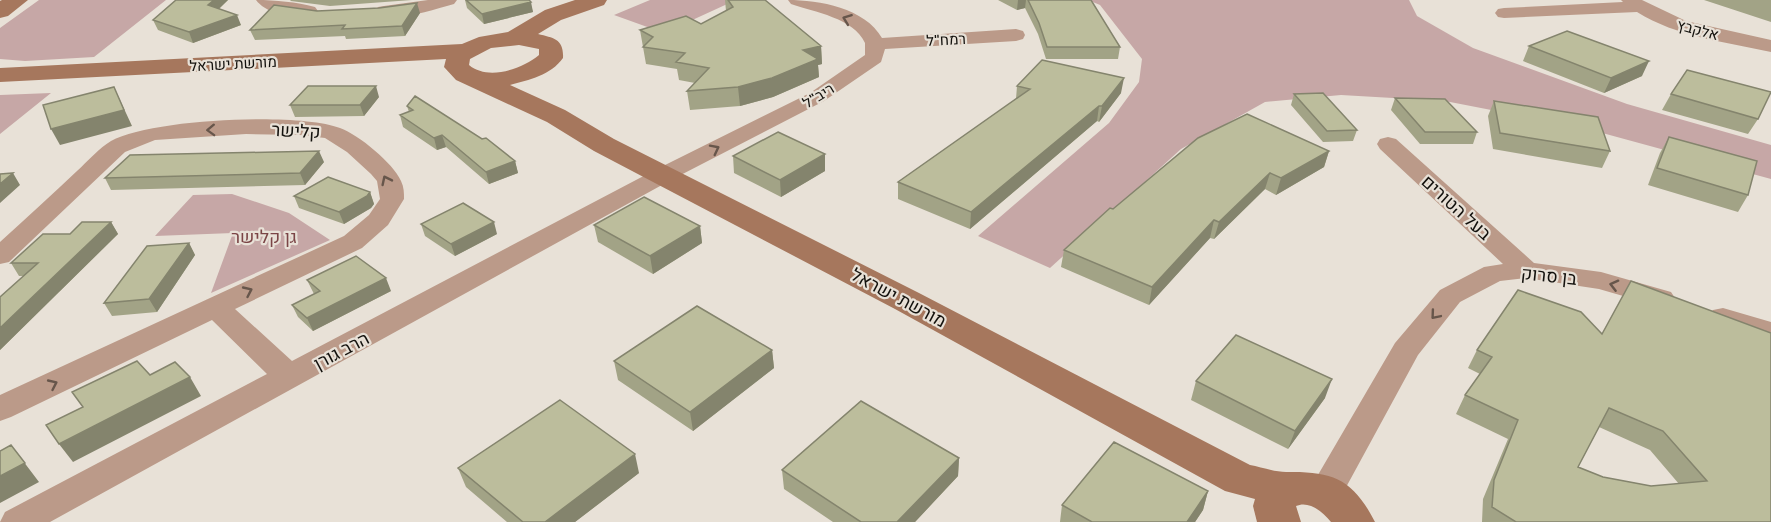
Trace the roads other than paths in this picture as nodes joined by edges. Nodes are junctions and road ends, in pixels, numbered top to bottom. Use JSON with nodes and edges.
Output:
{"nodes":[{"id":1,"x":18,"y":0,"type":"edge"},
{"id":2,"x":265,"y":0,"type":"edge"},
{"id":3,"x":448,"y":0,"type":"edge"},
{"id":4,"x":797,"y":0,"type":"edge"},
{"id":5,"x":592,"y":1,"type":"edge"},
{"id":6,"x":1635,"y":4,"type":"edge"},
{"id":7,"x":0,"y":11,"type":"edge"},
{"id":8,"x":368,"y":11,"type":"edge"},
{"id":9,"x":323,"y":12,"type":"edge"},
{"id":10,"x":1504,"y":13,"type":"dead end"},
{"id":11,"x":1016,"y":35,"type":"dead end"},
{"id":12,"x":513,"y":38,"type":"junction"},
{"id":13,"x":875,"y":44,"type":"junction"},
{"id":14,"x":1771,"y":46,"type":"edge"},
{"id":15,"x":552,"y":47,"type":"junction"},
{"id":16,"x":466,"y":65,"type":"junction"},
{"id":17,"x":537,"y":69,"type":"junction"},
{"id":18,"x":0,"y":75,"type":"edge"},
{"id":19,"x":0,"y":88,"type":"edge"},
{"id":20,"x":556,"y":116,"type":"junction"},
{"id":21,"x":1388,"y":144,"type":"dead end"},
{"id":22,"x":663,"y":175,"type":"junction"},
{"id":23,"x":0,"y":256,"type":"edge"},
{"id":24,"x":1526,"y":270,"type":"junction"},
{"id":25,"x":215,"y":307,"type":"junction"},
{"id":26,"x":1771,"y":332,"type":"edge"},
{"id":27,"x":290,"y":377,"type":"junction"},
{"id":28,"x":0,"y":409,"type":"edge"},
{"id":29,"x":1340,"y":507,"type":"edge"},
{"id":30,"x":1280,"y":508,"type":"edge"},
{"id":31,"x":18,"y":522,"type":"edge"}],
"edges":[{"from":1,"to":7,"type":"street"},
{"from":2,"to":9,"type":"street"},
{"from":3,"to":8,"type":"street"},
{"from":13,"to":4,"type":"street","one_way":true},
{"from":5,"to":12,"type":"street"},
{"from":5,"to":15,"type":"street"},
{"from":6,"to":10,"type":"street"},
{"from":6,"to":14,"type":"street","name":"אלקבץ"},
{"from":11,"to":13,"type":"street","name":"רמח\"ל"},
{"from":12,"to":15,"type":"street"},
{"from":12,"to":16,"type":"street"},
{"from":22,"to":13,"type":"street","name":"ריב\"ל","one_way":true},
{"from":15,"to":17,"type":"street"},
{"from":16,"to":17,"type":"street"},
{"from":16,"to":18,"type":"street","name":"מורשת ישראל"},
{"from":16,"to":19,"type":"street","name":"מורשת ישראל"},
{"from":16,"to":20,"type":"street","name":"מורשת ישראל"},
{"from":17,"to":20,"type":"street","name":"מורשת ישראל"},
{"from":20,"to":22,"type":"street","name":"מורשת ישראל"},
{"from":21,"to":24,"type":"street","name":"בעל הטורים"},
{"from":22,"to":27,"type":"street","name":"הרב גורן"},
{"from":22,"to":30,"type":"street","name":"מורשת ישראל"},
{"from":25,"to":23,"type":"street","name":"קלישר","one_way":true},
{"from":26,"to":24,"type":"street","name":"בן סרוק","one_way":true},
{"from":24,"to":29,"type":"street","name":"בן סרוק","one_way":true},
{"from":25,"to":27,"type":"street"},
{"from":28,"to":25,"type":"street","name":"קלישר","one_way":true},
{"from":27,"to":31,"type":"street","name":"הרב גורן"},
{"from":29,"to":30,"type":"street"}]}
